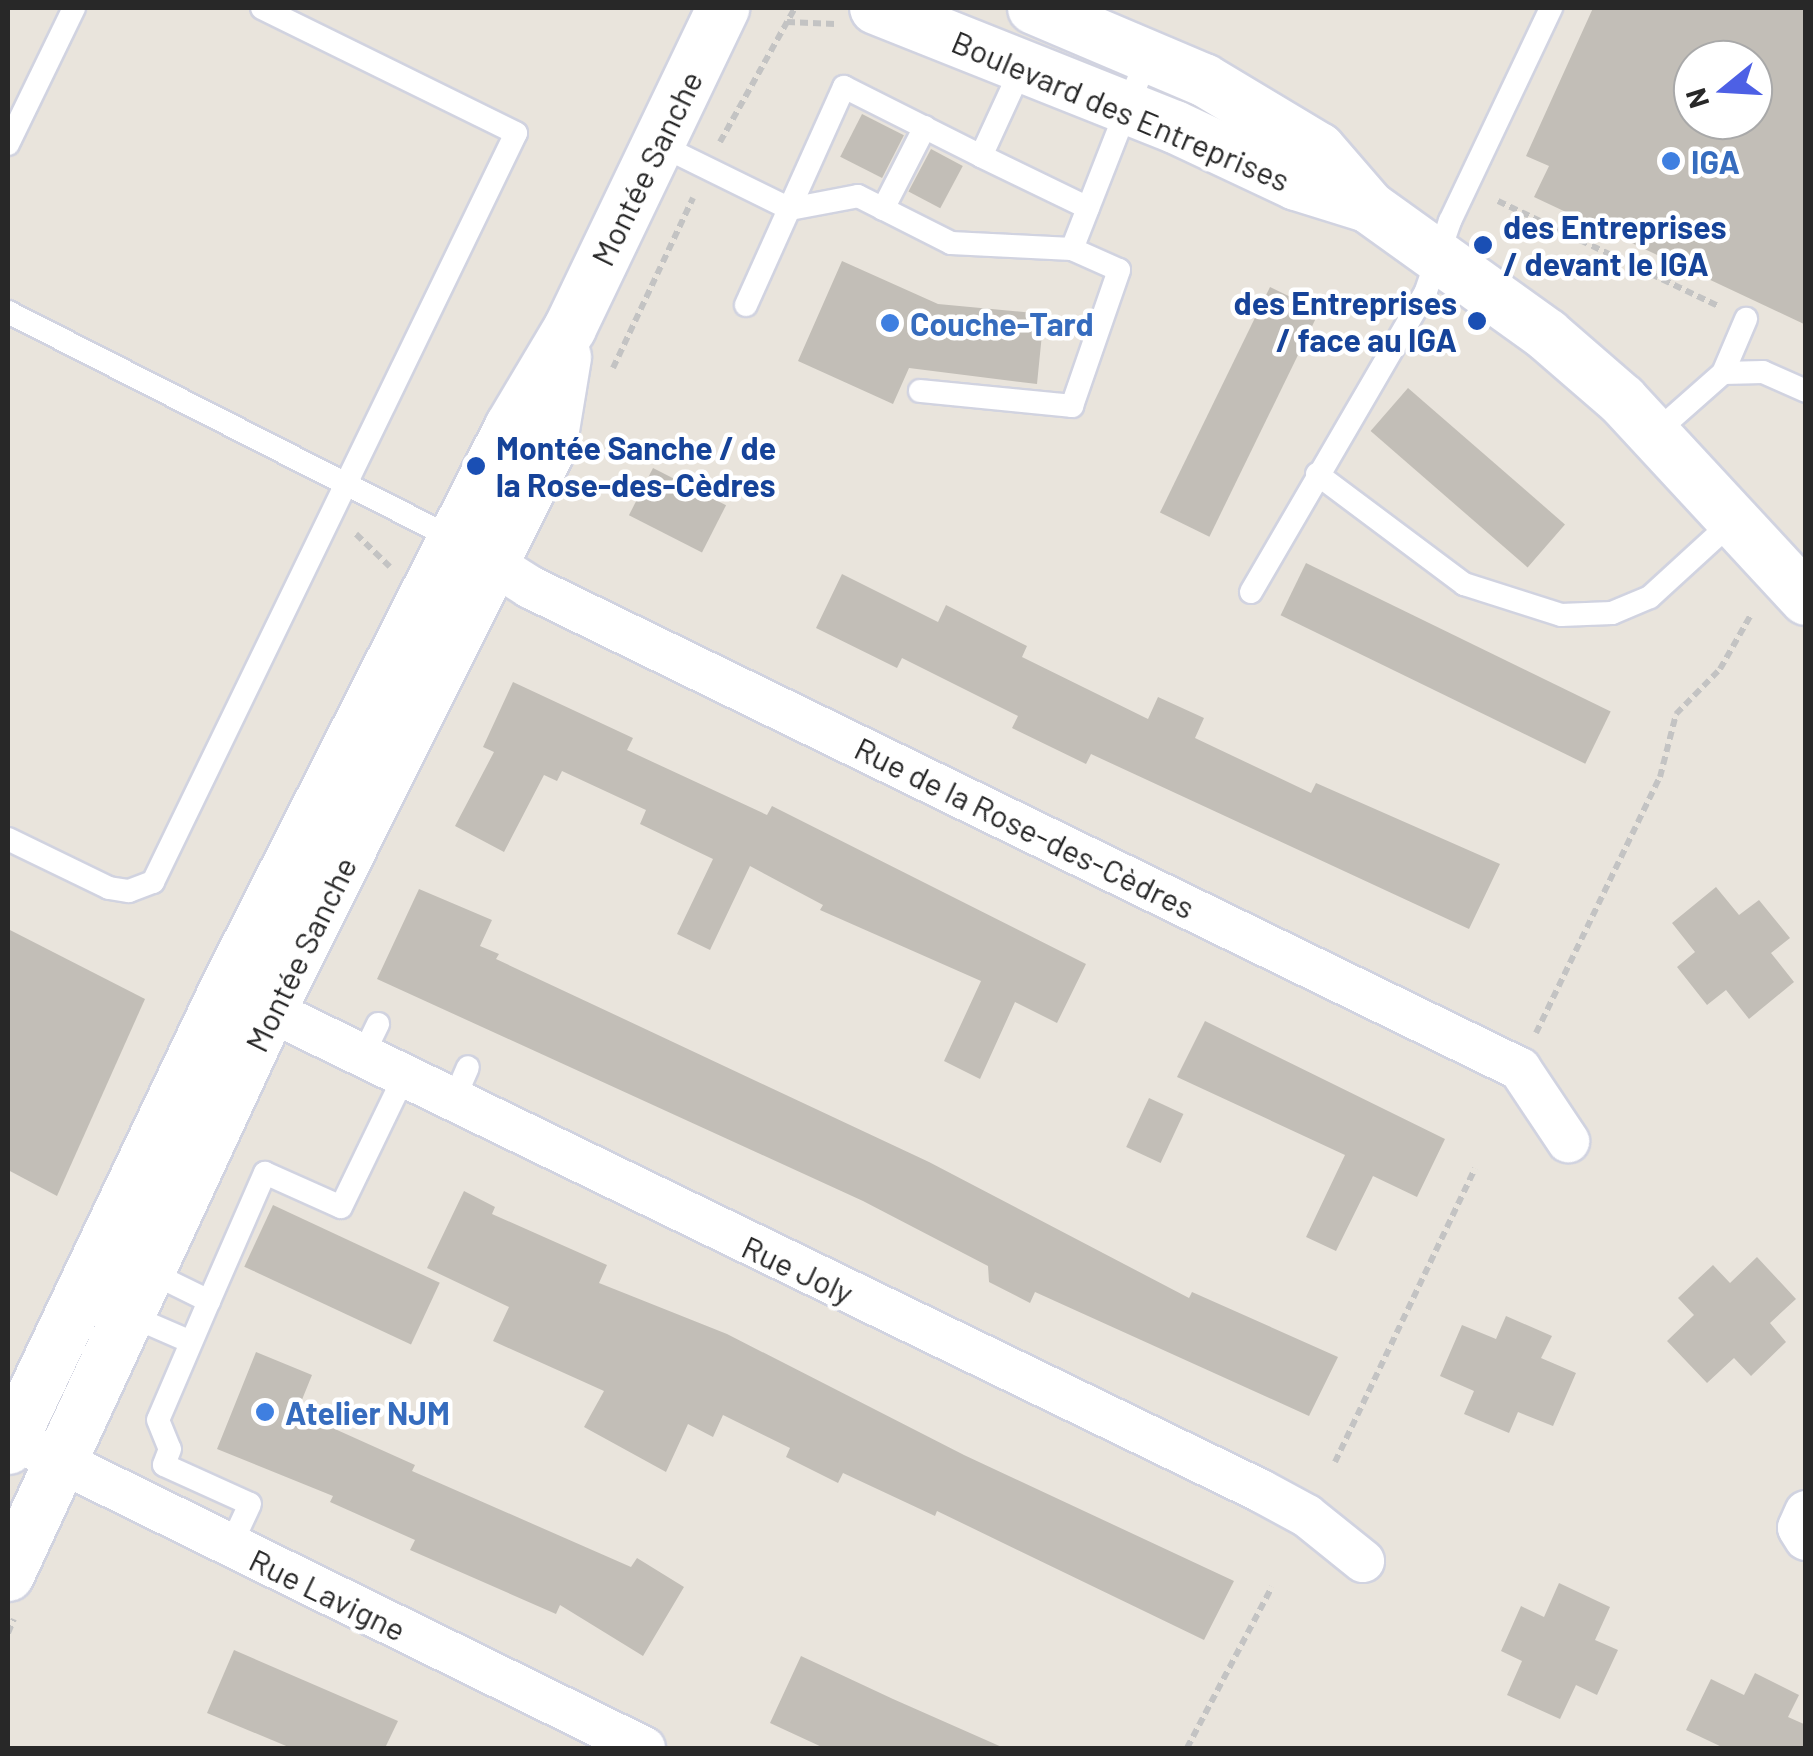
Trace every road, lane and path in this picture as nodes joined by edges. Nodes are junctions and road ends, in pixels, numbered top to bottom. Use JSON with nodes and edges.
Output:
{"nodes":[{"id":1,"x":74,"y":8,"type":"edge"},
{"id":2,"x":262,"y":8,"type":"edge"},
{"id":3,"x":723,"y":8,"type":"edge"},
{"id":4,"x":794,"y":8,"type":"edge"},
{"id":5,"x":876,"y":8,"type":"edge"},
{"id":6,"x":1034,"y":8,"type":"edge"},
{"id":7,"x":1551,"y":8,"type":"edge"},
{"id":8,"x":1088,"y":18,"type":"edge"},
{"id":9,"x":1148,"y":55,"type":"junction"},
{"id":10,"x":1022,"y":67,"type":"junction"},
{"id":11,"x":16,"y":105,"type":"edge"},
{"id":12,"x":1128,"y":109,"type":"junction"},
{"id":13,"x":735,"y":111,"type":"dead end"},
{"id":14,"x":924,"y":127,"type":"junction"},
{"id":15,"x":8,"y":144,"type":"edge"},
{"id":16,"x":658,"y":144,"type":"junction"},
{"id":17,"x":981,"y":156,"type":"junction"},
{"id":18,"x":1498,"y":201,"type":"dead end"},
{"id":19,"x":1369,"y":207,"type":"junction"},
{"id":20,"x":790,"y":208,"type":"junction"},
{"id":21,"x":1088,"y":208,"type":"junction"},
{"id":22,"x":883,"y":209,"type":"junction"},
{"id":23,"x":1072,"y":249,"type":"junction"},
{"id":24,"x":1440,"y":257,"type":"junction"},
{"id":25,"x":746,"y":305,"type":"dead end"},
{"id":26,"x":8,"y":312,"type":"edge"},
{"id":27,"x":1746,"y":320,"type":"joint"},
{"id":28,"x":1723,"y":373,"type":"junction"},
{"id":29,"x":920,"y":391,"type":"dead end"},
{"id":30,"x":1806,"y":391,"type":"edge"},
{"id":31,"x":1655,"y":434,"type":"junction"},
{"id":32,"x":1317,"y":474,"type":"junction"},
{"id":33,"x":346,"y":481,"type":"junction"},
{"id":34,"x":1735,"y":518,"type":"junction"},
{"id":35,"x":350,"y":531,"type":"dead end"},
{"id":36,"x":474,"y":553,"type":"junction"},
{"id":37,"x":395,"y":578,"type":"dead end"},
{"id":38,"x":1251,"y":592,"type":"dead end"},
{"id":39,"x":1783,"y":599,"type":"edge"},
{"id":40,"x":8,"y":839,"type":"edge"},
{"id":41,"x":248,"y":1000,"type":"junction"},
{"id":42,"x":1534,"y":1038,"type":"dead end"},
{"id":43,"x":403,"y":1079,"type":"junction"},
{"id":44,"x":1568,"y":1141,"type":"dead end"},
{"id":45,"x":1474,"y":1169,"type":"dead end"},
{"id":46,"x":140,"y":1294,"type":"junction"},
{"id":47,"x":208,"y":1302,"type":"junction"},
{"id":48,"x":191,"y":1342,"type":"junction"},
{"id":49,"x":10,"y":1443,"type":"edge"},
{"id":50,"x":1335,"y":1462,"type":"dead end"},
{"id":51,"x":62,"y":1463,"type":"junction"},
{"id":52,"x":164,"y":1465,"type":"junction"},
{"id":53,"x":145,"y":1504,"type":"junction"},
{"id":54,"x":1806,"y":1512,"type":"edge"},
{"id":55,"x":1806,"y":1539,"type":"edge"},
{"id":56,"x":230,"y":1547,"type":"junction"},
{"id":57,"x":1363,"y":1562,"type":"dead end"},
{"id":58,"x":8,"y":1575,"type":"edge"},
{"id":59,"x":1272,"y":1587,"type":"dead end"},
{"id":60,"x":644,"y":1748,"type":"edge"},
{"id":61,"x":1188,"y":1748,"type":"edge"}],
"edges":[{"from":1,"to":11,"type":"lane"},
{"from":2,"to":33,"type":"lane"},
{"from":3,"to":16,"type":"street","name":"Montée Sanche"},
{"from":4,"to":13,"type":"path","name":"Montée Sanche"},
{"from":5,"to":10,"type":"street","name":"Boulevard des Entreprises"},
{"from":6,"to":8,"type":"street","name":"Boulevard des Entreprises"},
{"from":7,"to":24,"type":"lane"},
{"from":8,"to":9,"type":"street","name":"Boulevard des Entreprises"},
{"from":9,"to":12,"type":"lane"},
{"from":9,"to":19,"type":"street","name":"Boulevard des Entreprises"},
{"from":10,"to":12,"type":"street","name":"Boulevard des Entreprises"},
{"from":10,"to":17,"type":"lane"},
{"from":11,"to":15,"type":"lane"},
{"from":12,"to":19,"type":"street","name":"Boulevard des Entreprises"},
{"from":12,"to":21,"type":"lane"},
{"from":14,"to":17,"type":"lane"},
{"from":14,"to":20,"type":"lane"},
{"from":14,"to":22,"type":"lane"},
{"from":16,"to":20,"type":"lane"},
{"from":16,"to":36,"type":"street","name":"Montée Sanche"},
{"from":17,"to":21,"type":"lane"},
{"from":18,"to":27,"type":"path"},
{"from":19,"to":24,"type":"street","name":"Boulevard des Entreprises"},
{"from":20,"to":22,"type":"lane"},
{"from":20,"to":25,"type":"lane"},
{"from":21,"to":23,"type":"lane"},
{"from":22,"to":23,"type":"lane"},
{"from":23,"to":29,"type":"lane"},
{"from":24,"to":31,"type":"street","name":"Boulevard des Entreprises"},
{"from":24,"to":32,"type":"lane"},
{"from":26,"to":33,"type":"lane"},
{"from":27,"to":28,"type":"lane"},
{"from":28,"to":30,"type":"lane"},
{"from":28,"to":31,"type":"lane"},
{"from":31,"to":34,"type":"street","name":"Boulevard des Entreprises"},
{"from":32,"to":34,"type":"lane"},
{"from":32,"to":38,"type":"lane"},
{"from":33,"to":36,"type":"lane"},
{"from":33,"to":40,"type":"lane"},
{"from":34,"to":39,"type":"street","name":"Boulevard des Entreprises"},
{"from":35,"to":37,"type":"path"},
{"from":36,"to":41,"type":"street","name":"Montée Sanche"},
{"from":36,"to":44,"type":"street","name":"Rue de la Rose-des-Cèdres"},
{"from":39,"to":42,"type":"path"},
{"from":41,"to":43,"type":"street","name":"Rue Joly"},
{"from":41,"to":46,"type":"street","name":"Montée Sanche"},
{"from":41,"to":49,"type":"street","name":"Montée Sanche"},
{"from":43,"to":47,"type":"lane"},
{"from":43,"to":57,"type":"street","name":"Rue Joly"},
{"from":45,"to":50,"type":"path"},
{"from":46,"to":47,"type":"lane"},
{"from":46,"to":48,"type":"lane"},
{"from":46,"to":51,"type":"street","name":"Montée Sanche"},
{"from":47,"to":48,"type":"lane"},
{"from":48,"to":52,"type":"lane"},
{"from":49,"to":51,"type":"street","name":"Rue Lavigne"},
{"from":51,"to":53,"type":"street","name":"Rue Lavigne"},
{"from":51,"to":58,"type":"street","name":"Montée Sanche"},
{"from":52,"to":53,"type":"lane"},
{"from":52,"to":56,"type":"lane"},
{"from":53,"to":56,"type":"street","name":"Rue Lavigne"},
{"from":54,"to":55,"type":"street"},
{"from":56,"to":60,"type":"street","name":"Rue Lavigne"},
{"from":59,"to":61,"type":"path"}]}
